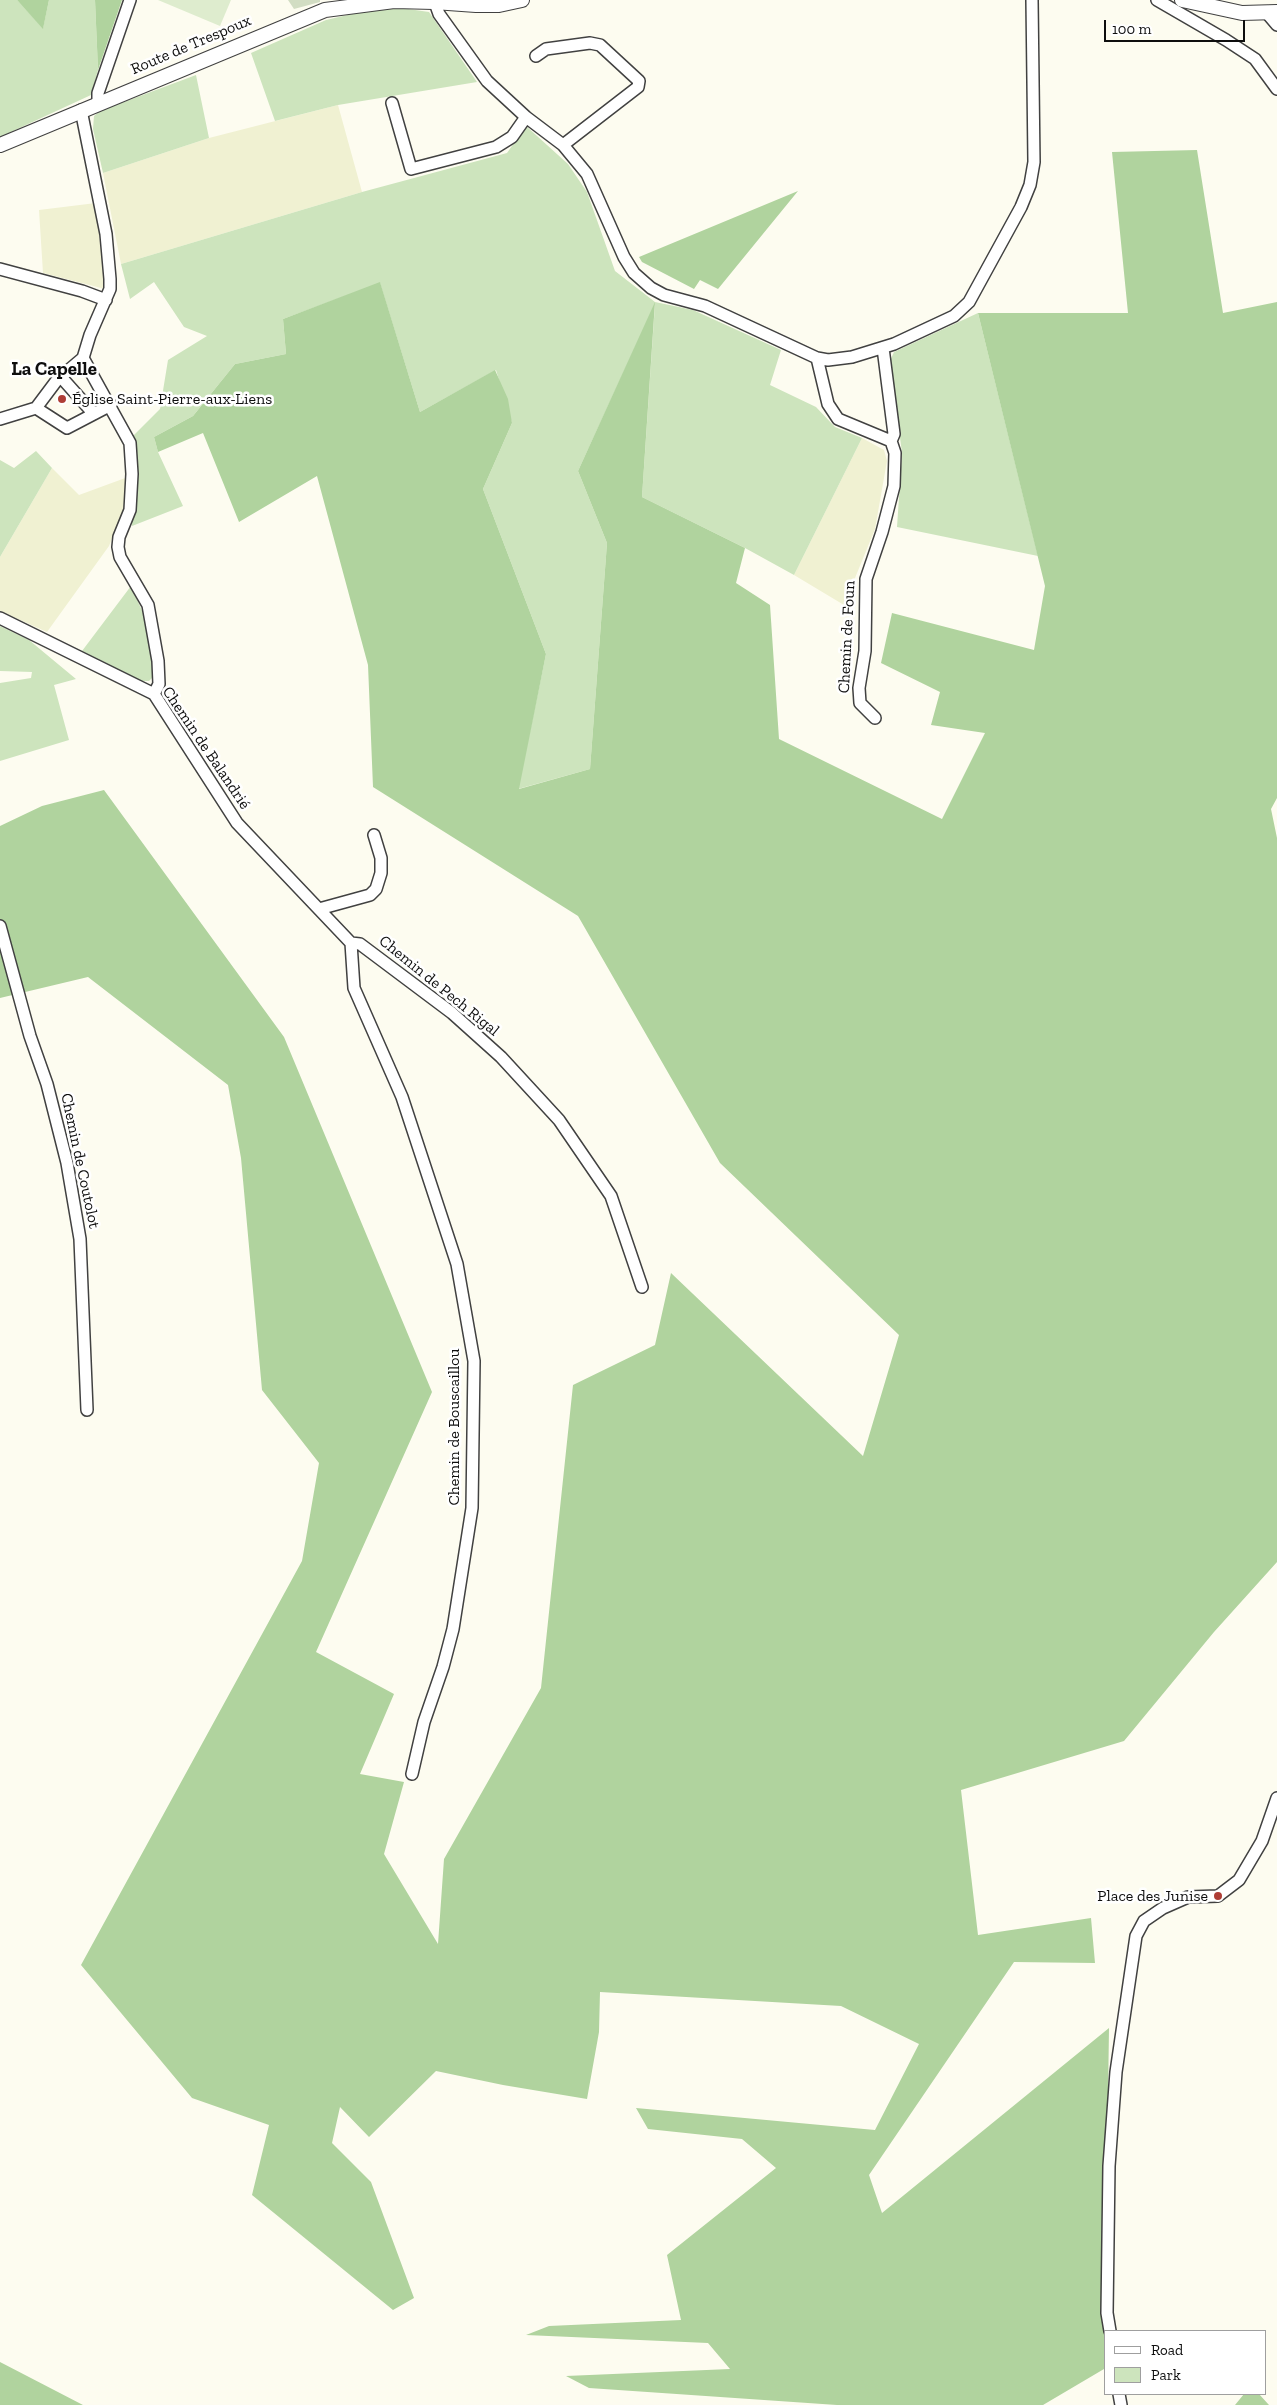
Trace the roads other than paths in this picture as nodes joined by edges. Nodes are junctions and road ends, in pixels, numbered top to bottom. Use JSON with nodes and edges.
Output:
{"nodes":[{"id":1,"x":130,"y":0,"type":"edge"},
{"id":2,"x":522,"y":0,"type":"edge"},
{"id":3,"x":1032,"y":0,"type":"edge"},
{"id":4,"x":1158,"y":0,"type":"edge"},
{"id":5,"x":1182,"y":0,"type":"edge"},
{"id":6,"x":434,"y":1,"type":"edge"},
{"id":7,"x":1202,"y":5,"type":"junction"},
{"id":8,"x":1272,"y":12,"type":"edge"},
{"id":9,"x":1194,"y":21,"type":"junction"},
{"id":10,"x":1277,"y":25,"type":"edge"},
{"id":11,"x":536,"y":56,"type":"dead end"},
{"id":12,"x":1277,"y":89,"type":"edge"},
{"id":13,"x":98,"y":103,"type":"junction"},
{"id":14,"x":392,"y":103,"type":"dead end"},
{"id":15,"x":81,"y":110,"type":"junction"},
{"id":16,"x":526,"y":117,"type":"junction"},
{"id":17,"x":0,"y":145,"type":"edge"},
{"id":18,"x":563,"y":145,"type":"junction"},
{"id":19,"x":0,"y":269,"type":"edge"},
{"id":20,"x":106,"y":300,"type":"junction"},
{"id":21,"x":883,"y":348,"type":"junction"},
{"id":22,"x":83,"y":358,"type":"junction"},
{"id":23,"x":817,"y":358,"type":"junction"},
{"id":24,"x":61,"y":377,"type":"junction"},
{"id":25,"x":110,"y":404,"type":"junction"},
{"id":26,"x":36,"y":408,"type":"junction"},
{"id":27,"x":94,"y":414,"type":"junction"},
{"id":28,"x":0,"y":419,"type":"edge"},
{"id":29,"x":891,"y":441,"type":"junction"},
{"id":30,"x":0,"y":618,"type":"edge"},
{"id":31,"x":154,"y":694,"type":"junction"},
{"id":32,"x":875,"y":718,"type":"dead end"},
{"id":33,"x":374,"y":835,"type":"dead end"},
{"id":34,"x":319,"y":909,"type":"junction"},
{"id":35,"x":0,"y":926,"type":"edge"},
{"id":36,"x":351,"y":943,"type":"junction"},
{"id":37,"x":642,"y":1287,"type":"dead end"},
{"id":38,"x":87,"y":1410,"type":"dead end"},
{"id":39,"x":412,"y":1774,"type":"dead end"},
{"id":40,"x":1277,"y":1798,"type":"edge"},
{"id":41,"x":1110,"y":2330,"type":"edge"}],
"edges":[{"from":1,"to":13,"type":"street"},
{"from":2,"to":6,"type":"street","name":"Route de Trespoux"},
{"from":3,"to":21,"type":"street"},
{"from":4,"to":9,"type":"street"},
{"from":5,"to":7,"type":"street"},
{"from":6,"to":13,"type":"street","name":"Route de Trespoux"},
{"from":6,"to":16,"type":"street"},
{"from":7,"to":8,"type":"street"},
{"from":7,"to":9,"type":"street"},
{"from":8,"to":10,"type":"street"},
{"from":9,"to":12,"type":"street"},
{"from":11,"to":18,"type":"street"},
{"from":13,"to":15,"type":"street","name":"Route de Trespoux"},
{"from":14,"to":16,"type":"street"},
{"from":15,"to":17,"type":"street","name":"Route de Trespoux"},
{"from":15,"to":20,"type":"street"},
{"from":16,"to":18,"type":"street"},
{"from":18,"to":23,"type":"street"},
{"from":19,"to":20,"type":"street"},
{"from":20,"to":22,"type":"street"},
{"from":21,"to":23,"type":"street"},
{"from":21,"to":29,"type":"street","name":"Chemin de Foun"},
{"from":22,"to":24,"type":"street"},
{"from":22,"to":25,"type":"street"},
{"from":23,"to":29,"type":"street"},
{"from":24,"to":26,"type":"street"},
{"from":24,"to":27,"type":"street"},
{"from":25,"to":27,"type":"street"},
{"from":25,"to":31,"type":"street"},
{"from":26,"to":27,"type":"street"},
{"from":26,"to":28,"type":"street"},
{"from":29,"to":32,"type":"street","name":"Chemin de Foun"},
{"from":30,"to":31,"type":"street","name":"Chemin de Balandrié"},
{"from":31,"to":34,"type":"street","name":"Chemin de Balandrié"},
{"from":33,"to":34,"type":"street"},
{"from":34,"to":36,"type":"street","name":"Chemin de Balandrié"},
{"from":35,"to":38,"type":"street","name":"Chemin de Coutolot"},
{"from":36,"to":37,"type":"street","name":"Chemin de Pech Rigal"},
{"from":36,"to":39,"type":"street","name":"Chemin de Bouscaillou"},
{"from":40,"to":41,"type":"street"}]}
